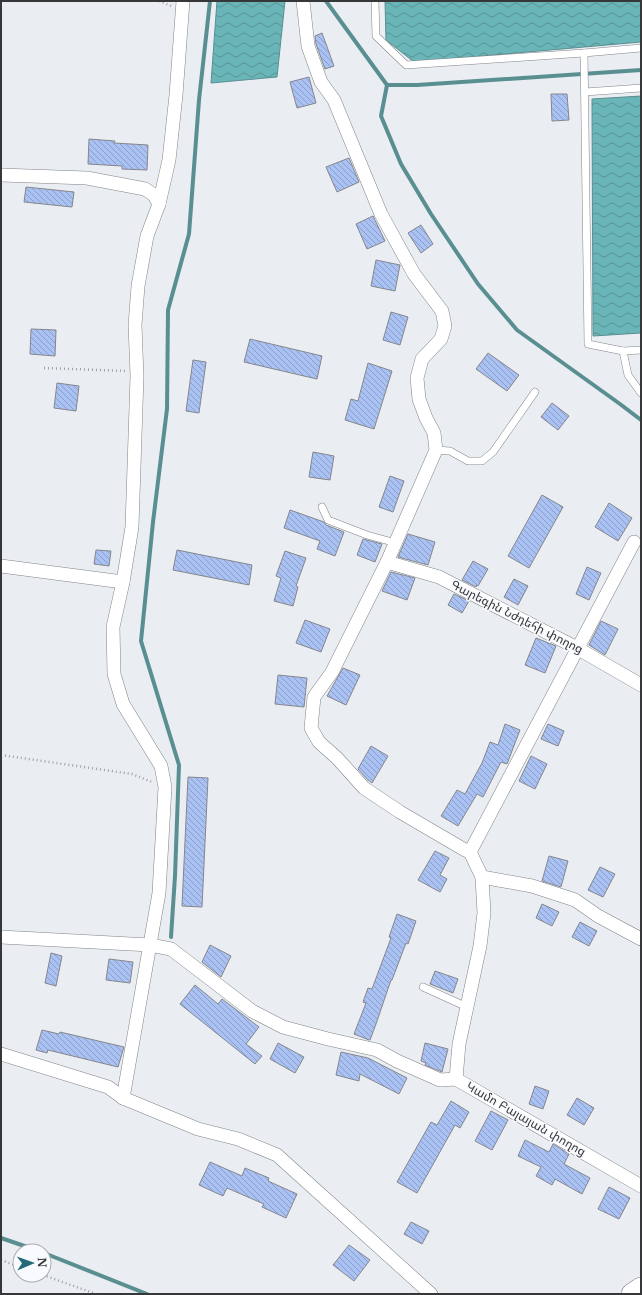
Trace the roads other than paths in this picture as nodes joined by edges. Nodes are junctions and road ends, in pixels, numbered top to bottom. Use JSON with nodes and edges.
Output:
{"nodes":[{"id":1,"x":183,"y":1,"type":"edge"},
{"id":2,"x":303,"y":1,"type":"edge"},
{"id":3,"x":375,"y":1,"type":"edge"},
{"id":4,"x":641,"y":48,"type":"edge"},
{"id":5,"x":584,"y":53,"type":"junction"},
{"id":6,"x":641,"y":88,"type":"edge"},
{"id":7,"x":585,"y":92,"type":"junction"},
{"id":8,"x":1,"y":175,"type":"edge"},
{"id":9,"x":159,"y":204,"type":"junction"},
{"id":10,"x":641,"y":350,"type":"edge"},
{"id":11,"x":623,"y":351,"type":"junction"},
{"id":12,"x":535,"y":392,"type":"dead end"},
{"id":13,"x":641,"y":393,"type":"edge"},
{"id":14,"x":436,"y":450,"type":"junction"},
{"id":15,"x":322,"y":507,"type":"dead end"},
{"id":16,"x":396,"y":542,"type":"junction"},
{"id":17,"x":634,"y":542,"type":"dead end"},
{"id":18,"x":387,"y":562,"type":"junction"},
{"id":19,"x":1,"y":566,"type":"edge"},
{"id":20,"x":123,"y":582,"type":"junction"},
{"id":21,"x":577,"y":648,"type":"junction"},
{"id":22,"x":641,"y":684,"type":"edge"},
{"id":23,"x":470,"y":852,"type":"junction"},
{"id":24,"x":482,"y":876,"type":"junction"},
{"id":25,"x":1,"y":937,"type":"edge"},
{"id":26,"x":641,"y":939,"type":"edge"},
{"id":27,"x":150,"y":945,"type":"junction"},
{"id":28,"x":424,"y":987,"type":"dead end"},
{"id":29,"x":467,"y":1007,"type":"junction"},
{"id":30,"x":1,"y":1054,"type":"edge"},
{"id":31,"x":456,"y":1079,"type":"junction"},
{"id":32,"x":123,"y":1098,"type":"junction"},
{"id":33,"x":641,"y":1186,"type":"edge"},
{"id":34,"x":641,"y":1288,"type":"edge"},
{"id":35,"x":431,"y":1294,"type":"edge"},
{"id":36,"x":632,"y":1294,"type":"edge"}],
"edges":[{"from":1,"to":9,"type":"street"},
{"from":2,"to":14,"type":"street"},
{"from":3,"to":5,"type":"lane"},
{"from":4,"to":5,"type":"lane"},
{"from":5,"to":7,"type":"lane"},
{"from":6,"to":7,"type":"lane"},
{"from":7,"to":11,"type":"lane"},
{"from":8,"to":9,"type":"street"},
{"from":9,"to":20,"type":"street"},
{"from":10,"to":11,"type":"lane"},
{"from":11,"to":13,"type":"lane"},
{"from":12,"to":14,"type":"lane"},
{"from":14,"to":16,"type":"street"},
{"from":15,"to":16,"type":"lane"},
{"from":16,"to":18,"type":"street"},
{"from":17,"to":21,"type":"street"},
{"from":18,"to":21,"type":"street","name":"Գարեգին Նժդեհի փողոց"},
{"from":18,"to":23,"type":"street"},
{"from":19,"to":20,"type":"street"},
{"from":20,"to":27,"type":"street"},
{"from":21,"to":22,"type":"street","name":"Գարեգին Նժդեհի փողոց"},
{"from":21,"to":23,"type":"street"},
{"from":23,"to":24,"type":"street"},
{"from":24,"to":26,"type":"street"},
{"from":24,"to":29,"type":"street"},
{"from":25,"to":27,"type":"street","name":"Կամո Բալայան փողոց"},
{"from":27,"to":31,"type":"street","name":"Կամո Բալայան փողոց"},
{"from":27,"to":32,"type":"street"},
{"from":28,"to":29,"type":"lane"},
{"from":29,"to":31,"type":"street"},
{"from":30,"to":32,"type":"street"},
{"from":31,"to":33,"type":"street","name":"Կամո Բալայան փողոց"},
{"from":32,"to":35,"type":"street"},
{"from":34,"to":36,"type":"main road"}]}
